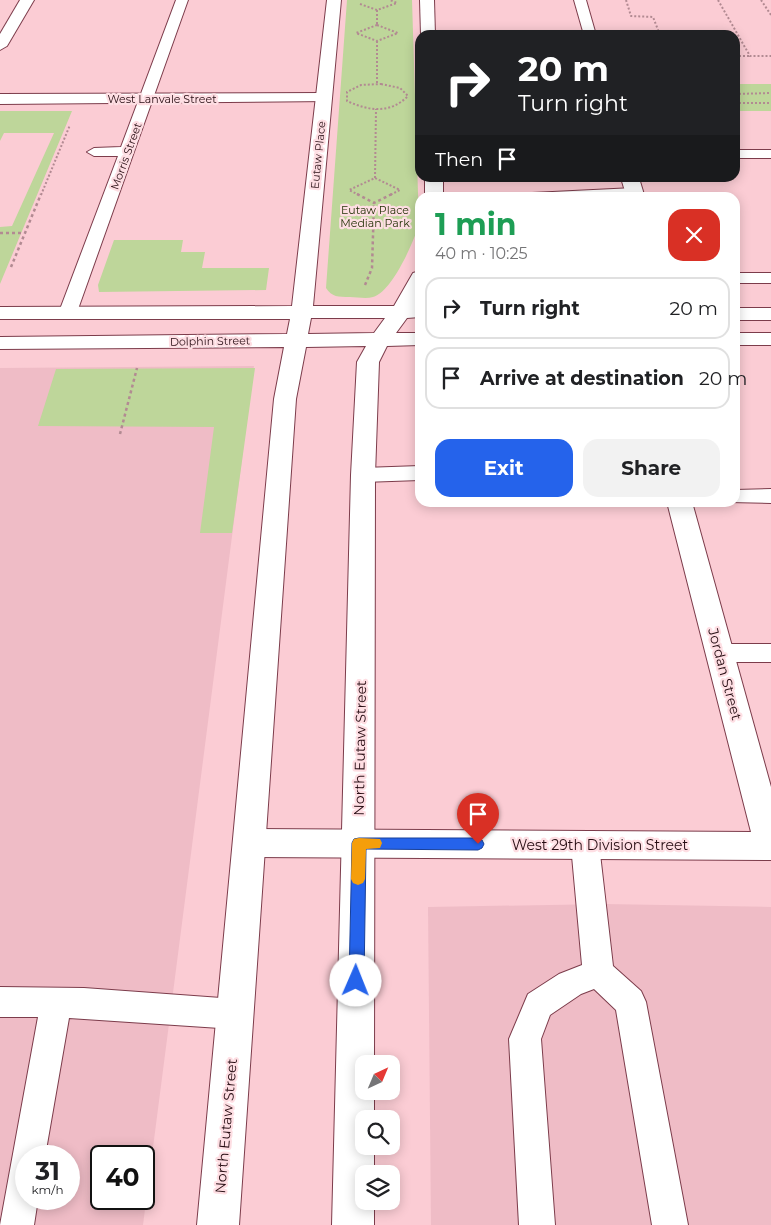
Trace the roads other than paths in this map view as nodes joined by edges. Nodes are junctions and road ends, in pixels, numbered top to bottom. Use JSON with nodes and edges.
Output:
{"nodes":[{"id":1,"x":27,"y":0,"type":"edge"},
{"id":2,"x":182,"y":0,"type":"edge"},
{"id":3,"x":334,"y":0,"type":"edge"},
{"id":4,"x":427,"y":0,"type":"edge"},
{"id":5,"x":580,"y":0,"type":"edge"},
{"id":6,"x":428,"y":30,"type":"edge"},
{"id":7,"x":589,"y":30,"type":"edge"},
{"id":8,"x":0,"y":46,"type":"edge"},
{"id":9,"x":324,"y":98,"type":"junction"},
{"id":10,"x":0,"y":99,"type":"edge"},
{"id":11,"x":147,"y":99,"type":"junction"},
{"id":12,"x":128,"y":151,"type":"junction"},
{"id":13,"x":94,"y":152,"type":"dead end"},
{"id":14,"x":740,"y":154,"type":"edge"},
{"id":15,"x":771,"y":154,"type":"edge"},
{"id":16,"x":633,"y":189,"type":"edge"},
{"id":17,"x":599,"y":192,"type":"edge"},
{"id":18,"x":740,"y":278,"type":"edge"},
{"id":19,"x":771,"y":278,"type":"edge"},
{"id":20,"x":415,"y":294,"type":"edge"},
{"id":21,"x":302,"y":311,"type":"junction"},
{"id":22,"x":0,"y":312,"type":"edge"},
{"id":23,"x":68,"y":312,"type":"junction"},
{"id":24,"x":410,"y":312,"type":"edge"},
{"id":25,"x":740,"y":314,"type":"edge"},
{"id":26,"x":771,"y":314,"type":"edge"},
{"id":27,"x":380,"y":339,"type":"junction"},
{"id":28,"x":415,"y":339,"type":"edge"},
{"id":29,"x":740,"y":339,"type":"edge"},
{"id":30,"x":771,"y":339,"type":"edge"},
{"id":31,"x":297,"y":340,"type":"junction"},
{"id":32,"x":0,"y":344,"type":"edge"},
{"id":33,"x":415,"y":473,"type":"edge"},
{"id":34,"x":363,"y":475,"type":"junction"},
{"id":35,"x":771,"y":496,"type":"edge"},
{"id":36,"x":740,"y":497,"type":"edge"},
{"id":37,"x":680,"y":507,"type":"edge"},
{"id":38,"x":719,"y":653,"type":"junction"},
{"id":39,"x":771,"y":653,"type":"edge"},
{"id":40,"x":248,"y":843,"type":"junction"},
{"id":41,"x":359,"y":843,"type":"junction"},
{"id":42,"x":585,"y":845,"type":"junction"},
{"id":43,"x":771,"y":846,"type":"edge"},
{"id":44,"x":598,"y":972,"type":"junction"},
{"id":45,"x":0,"y":1002,"type":"edge"},
{"id":46,"x":56,"y":1002,"type":"junction"},
{"id":47,"x":235,"y":1014,"type":"junction"},
{"id":48,"x":30,"y":1145,"type":"edge"},
{"id":49,"x":19,"y":1210,"type":"edge"},
{"id":50,"x":16,"y":1225,"type":"edge"},
{"id":51,"x":218,"y":1225,"type":"edge"},
{"id":52,"x":353,"y":1225,"type":"edge"},
{"id":53,"x":537,"y":1225,"type":"edge"},
{"id":54,"x":670,"y":1225,"type":"edge"}],
"edges":[{"from":1,"to":8,"type":"street"},
{"from":2,"to":11,"type":"lane","name":"Morris Street"},
{"from":3,"to":9,"type":"street","name":"Eutaw Place"},
{"from":4,"to":6,"type":"street"},
{"from":5,"to":7,"type":"lane"},
{"from":9,"to":11,"type":"street","name":"West Lanvale Street"},
{"from":9,"to":21,"type":"street","name":"Eutaw Place"},
{"from":10,"to":11,"type":"street","name":"West Lanvale Street"},
{"from":11,"to":12,"type":"lane","name":"Morris Street"},
{"from":12,"to":13,"type":"lane"},
{"from":12,"to":23,"type":"lane","name":"Morris Street"},
{"from":14,"to":15,"type":"lane"},
{"from":16,"to":17,"type":"lane"},
{"from":18,"to":19,"type":"lane"},
{"from":20,"to":24,"type":"street"},
{"from":21,"to":23,"type":"street"},
{"from":21,"to":24,"type":"street"},
{"from":21,"to":31,"type":"street","name":"North Eutaw Street"},
{"from":22,"to":23,"type":"street"},
{"from":24,"to":27,"type":"street","name":"North Eutaw Street"},
{"from":25,"to":26,"type":"street"},
{"from":27,"to":28,"type":"street","name":"Dolphin Street"},
{"from":27,"to":31,"type":"street","name":"Dolphin Street"},
{"from":27,"to":34,"type":"street","name":"North Eutaw Street"},
{"from":29,"to":30,"type":"street"},
{"from":31,"to":32,"type":"street","name":"Dolphin Street"},
{"from":31,"to":40,"type":"street","name":"North Eutaw Street"},
{"from":33,"to":34,"type":"lane"},
{"from":34,"to":41,"type":"street","name":"North Eutaw Street"},
{"from":35,"to":36,"type":"lane"},
{"from":37,"to":38,"type":"street","name":"Jordan Street"},
{"from":38,"to":39,"type":"lane"},
{"from":38,"to":43,"type":"street","name":"Jordan Street"},
{"from":40,"to":41,"type":"street","name":"West 29th Division Street"},
{"from":40,"to":47,"type":"street","name":"North Eutaw Street"},
{"from":41,"to":42,"type":"street","name":"West 29th Division Street"},
{"from":41,"to":52,"type":"street","name":"North Eutaw Street"},
{"from":42,"to":43,"type":"street","name":"West 29th Division Street"},
{"from":42,"to":44,"type":"lane"},
{"from":44,"to":53,"type":"lane"},
{"from":44,"to":54,"type":"lane"},
{"from":45,"to":46,"type":"lane"},
{"from":46,"to":47,"type":"lane"},
{"from":46,"to":48,"type":"lane"},
{"from":47,"to":51,"type":"street","name":"North Eutaw Street"},
{"from":49,"to":50,"type":"lane"}]}
